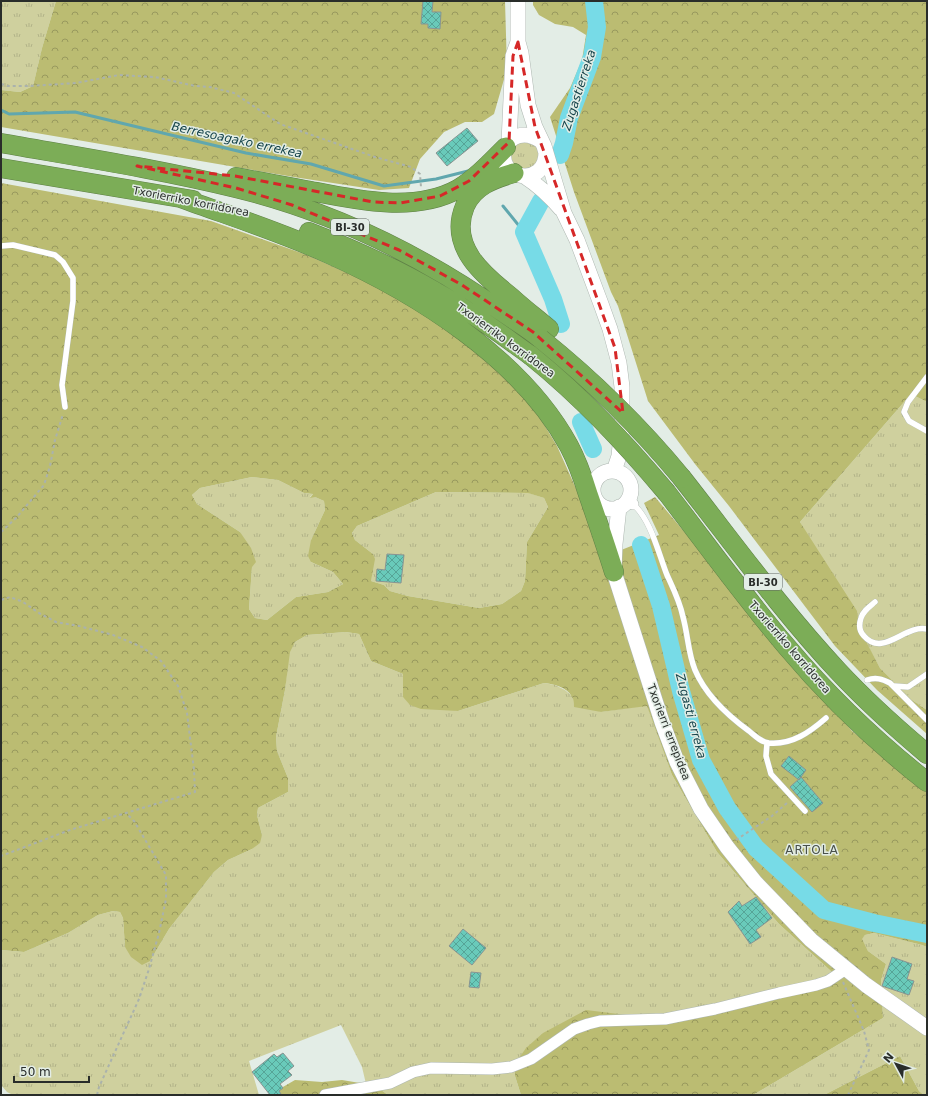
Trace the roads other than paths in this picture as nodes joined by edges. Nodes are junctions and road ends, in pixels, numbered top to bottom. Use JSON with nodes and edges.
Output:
{"nodes":[{"id":1,"x":518,"y":1,"type":"edge"},
{"id":2,"x":518,"y":42,"type":"junction"},
{"id":3,"x":1,"y":143,"type":"edge"},
{"id":4,"x":507,"y":144,"type":"junction"},
{"id":5,"x":543,"y":147,"type":"junction"},
{"id":6,"x":137,"y":166,"type":"junction"},
{"id":7,"x":1,"y":168,"type":"edge"},
{"id":8,"x":519,"y":175,"type":"junction"},
{"id":9,"x":181,"y":198,"type":"junction"},
{"id":10,"x":564,"y":213,"type":"junction"},
{"id":11,"x":1,"y":246,"type":"edge"},
{"id":12,"x":544,"y":334,"type":"junction"},
{"id":13,"x":927,"y":377,"type":"edge"},
{"id":14,"x":65,"y":407,"type":"road end"},
{"id":15,"x":927,"y":431,"type":"edge"},
{"id":16,"x":573,"y":454,"type":"junction"},
{"id":17,"x":614,"y":471,"type":"junction"},
{"id":18,"x":596,"y":482,"type":"junction"},
{"id":19,"x":627,"y":504,"type":"junction"},
{"id":20,"x":602,"y":506,"type":"junction"},
{"id":21,"x":607,"y":548,"type":"junction"},
{"id":22,"x":614,"y":572,"type":"junction"},
{"id":23,"x":875,"y":602,"type":"dead end"},
{"id":24,"x":927,"y":629,"type":"edge"},
{"id":25,"x":927,"y":674,"type":"edge"},
{"id":26,"x":867,"y":680,"type":"dead end"},
{"id":27,"x":894,"y":686,"type":"junction"},
{"id":28,"x":826,"y":718,"type":"dead end"},
{"id":29,"x":927,"y":720,"type":"edge"},
{"id":30,"x":767,"y":743,"type":"junction"},
{"id":31,"x":927,"y":754,"type":"edge"},
{"id":32,"x":927,"y":782,"type":"edge"},
{"id":33,"x":806,"y":811,"type":"dead end"},
{"id":34,"x":841,"y":968,"type":"junction"},
{"id":35,"x":927,"y":1028,"type":"edge"},
{"id":36,"x":325,"y":1095,"type":"edge"}],
"edges":[{"from":1,"to":2,"type":"main road"},
{"from":2,"to":4,"type":"main road"},
{"from":2,"to":5,"type":"main road"},
{"from":3,"to":6,"type":"highway","name":"Txorierriko korridorea","number":"BI-30"},
{"from":4,"to":5,"type":"main road"},
{"from":4,"to":6,"type":"highway"},
{"from":4,"to":8,"type":"main road"},
{"from":5,"to":8,"type":"main road"},
{"from":5,"to":10,"type":"main road"},
{"from":6,"to":12,"type":"highway","name":"Txorierriko korridorea","number":"BI-30"},
{"from":7,"to":9,"type":"highway","name":"Txorierriko korridorea","number":"BI-30"},
{"from":8,"to":10,"type":"main road"},
{"from":8,"to":12,"type":"highway"},
{"from":9,"to":16,"type":"highway"},
{"from":9,"to":32,"type":"highway","name":"Txorierriko korridorea","number":"BI-30","bridge":true},
{"from":10,"to":17,"type":"main road"},
{"from":11,"to":14,"type":"lane"},
{"from":12,"to":31,"type":"highway","name":"Txorierriko korridorea","number":"BI-30","bridge":true},
{"from":13,"to":15,"type":"lane"},
{"from":16,"to":18,"type":"highway"},
{"from":16,"to":21,"type":"highway"},
{"from":17,"to":18,"type":"main road"},
{"from":17,"to":19,"type":"main road"},
{"from":18,"to":20,"type":"main road"},
{"from":19,"to":20,"type":"main road"},
{"from":19,"to":22,"type":"main road","name":"Txorierri errepidea"},
{"from":19,"to":30,"type":"lane"},
{"from":20,"to":21,"type":"main road"},
{"from":21,"to":22,"type":"highway"},
{"from":22,"to":34,"type":"main road","name":"Txorierri errepidea"},
{"from":23,"to":24,"type":"lane"},
{"from":25,"to":27,"type":"lane"},
{"from":26,"to":27,"type":"lane"},
{"from":27,"to":29,"type":"lane"},
{"from":28,"to":30,"type":"lane"},
{"from":30,"to":33,"type":"lane"},
{"from":34,"to":35,"type":"main road","name":"Txorierri errepidea"},
{"from":34,"to":36,"type":"street"}]}
